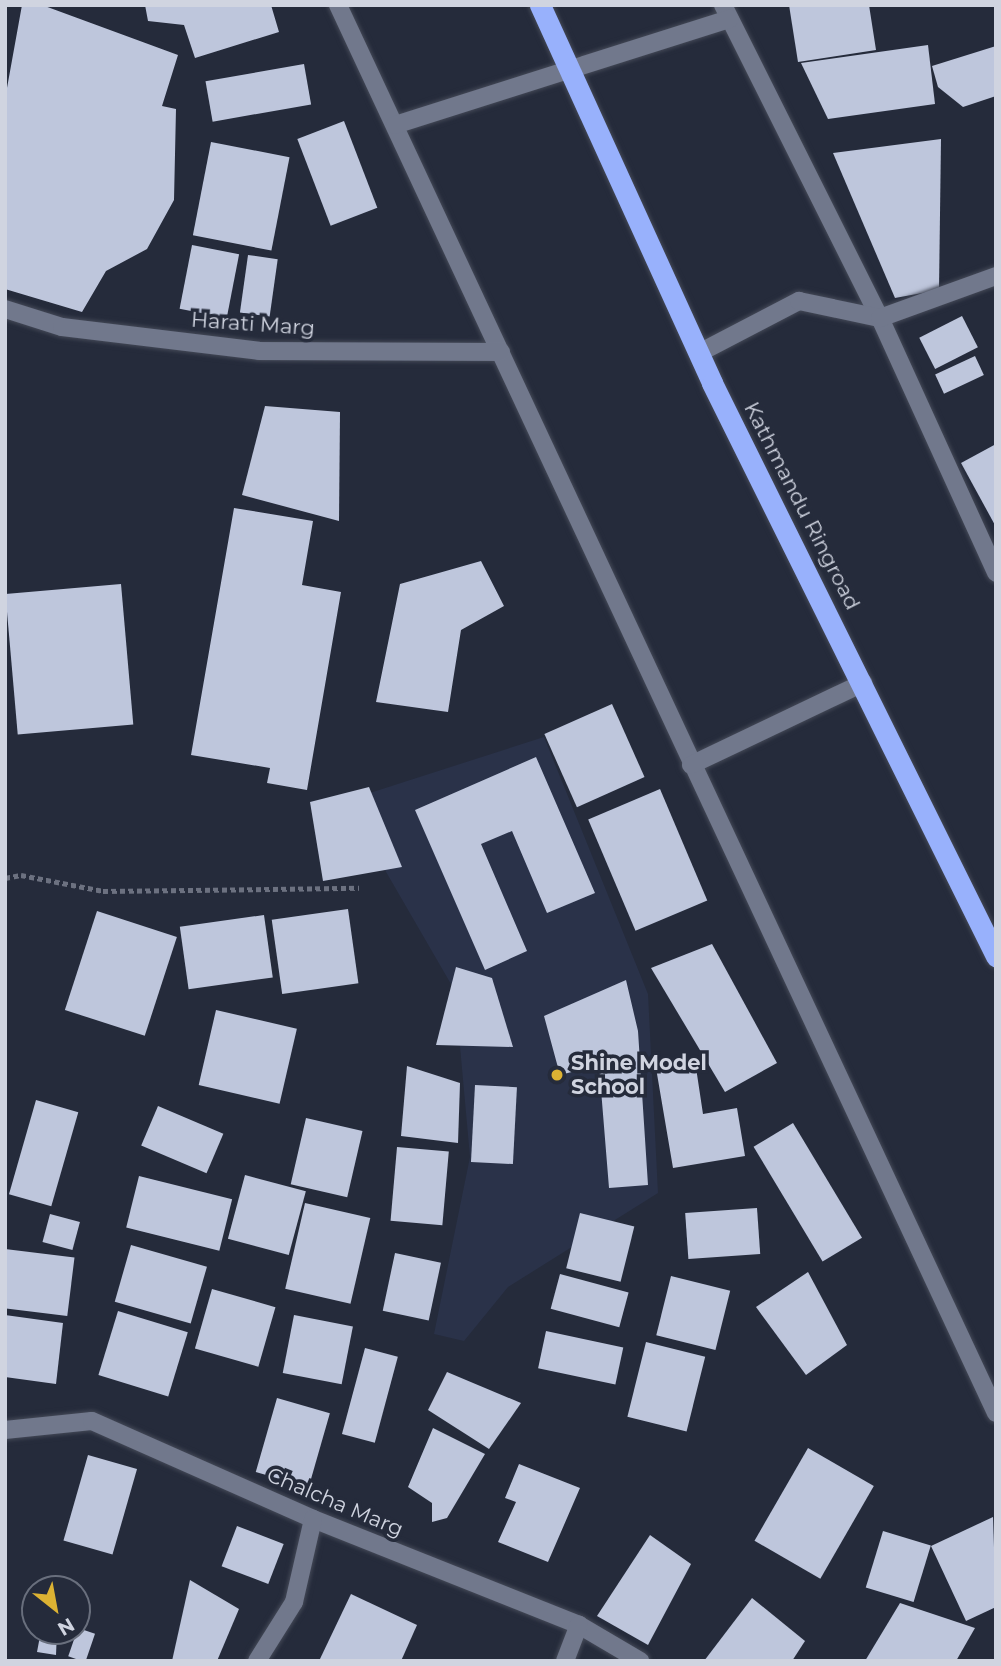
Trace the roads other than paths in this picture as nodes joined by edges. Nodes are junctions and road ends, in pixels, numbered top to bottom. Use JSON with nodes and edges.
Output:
{"nodes":[{"id":1,"x":338,"y":5,"type":"edge"},
{"id":2,"x":540,"y":5,"type":"edge"},
{"id":3,"x":726,"y":12,"type":"edge"},
{"id":4,"x":573,"y":73,"type":"junction"},
{"id":5,"x":395,"y":125,"type":"junction"},
{"id":6,"x":996,"y":276,"type":"edge"},
{"id":7,"x":5,"y":309,"type":"edge"},
{"id":8,"x":880,"y":318,"type":"junction"},
{"id":9,"x":501,"y":352,"type":"junction"},
{"id":10,"x":699,"y":353,"type":"junction"},
{"id":11,"x":996,"y":573,"type":"edge"},
{"id":12,"x":863,"y":683,"type":"junction"},
{"id":13,"x":691,"y":765,"type":"junction"},
{"id":14,"x":996,"y":956,"type":"edge"},
{"id":15,"x":996,"y":1413,"type":"edge"},
{"id":16,"x":5,"y":1430,"type":"edge"},
{"id":17,"x":313,"y":1519,"type":"junction"},
{"id":18,"x":579,"y":1625,"type":"junction"},
{"id":19,"x":257,"y":1661,"type":"edge"},
{"id":20,"x":565,"y":1661,"type":"edge"},
{"id":21,"x":640,"y":1661,"type":"edge"}],
"edges":[{"from":1,"to":5,"type":"street"},
{"from":2,"to":4,"type":"highway","name":"Kathmandu Ringroad"},
{"from":3,"to":4,"type":"street"},
{"from":3,"to":8,"type":"street"},
{"from":4,"to":5,"type":"street"},
{"from":4,"to":10,"type":"highway","name":"Kathmandu Ringroad"},
{"from":5,"to":9,"type":"street"},
{"from":6,"to":8,"type":"street"},
{"from":7,"to":9,"type":"street","name":"Harati Marg"},
{"from":8,"to":10,"type":"street"},
{"from":8,"to":11,"type":"street"},
{"from":9,"to":13,"type":"street"},
{"from":10,"to":12,"type":"highway","name":"Kathmandu Ringroad"},
{"from":12,"to":13,"type":"street"},
{"from":12,"to":14,"type":"highway","name":"Kathmandu Ringroad"},
{"from":13,"to":15,"type":"street"},
{"from":16,"to":17,"type":"street","name":"Chalcha Marg"},
{"from":17,"to":18,"type":"street","name":"Chalcha Marg"},
{"from":17,"to":19,"type":"street"},
{"from":18,"to":20,"type":"street"},
{"from":18,"to":21,"type":"street","name":"Chalcha Marg"}]}
